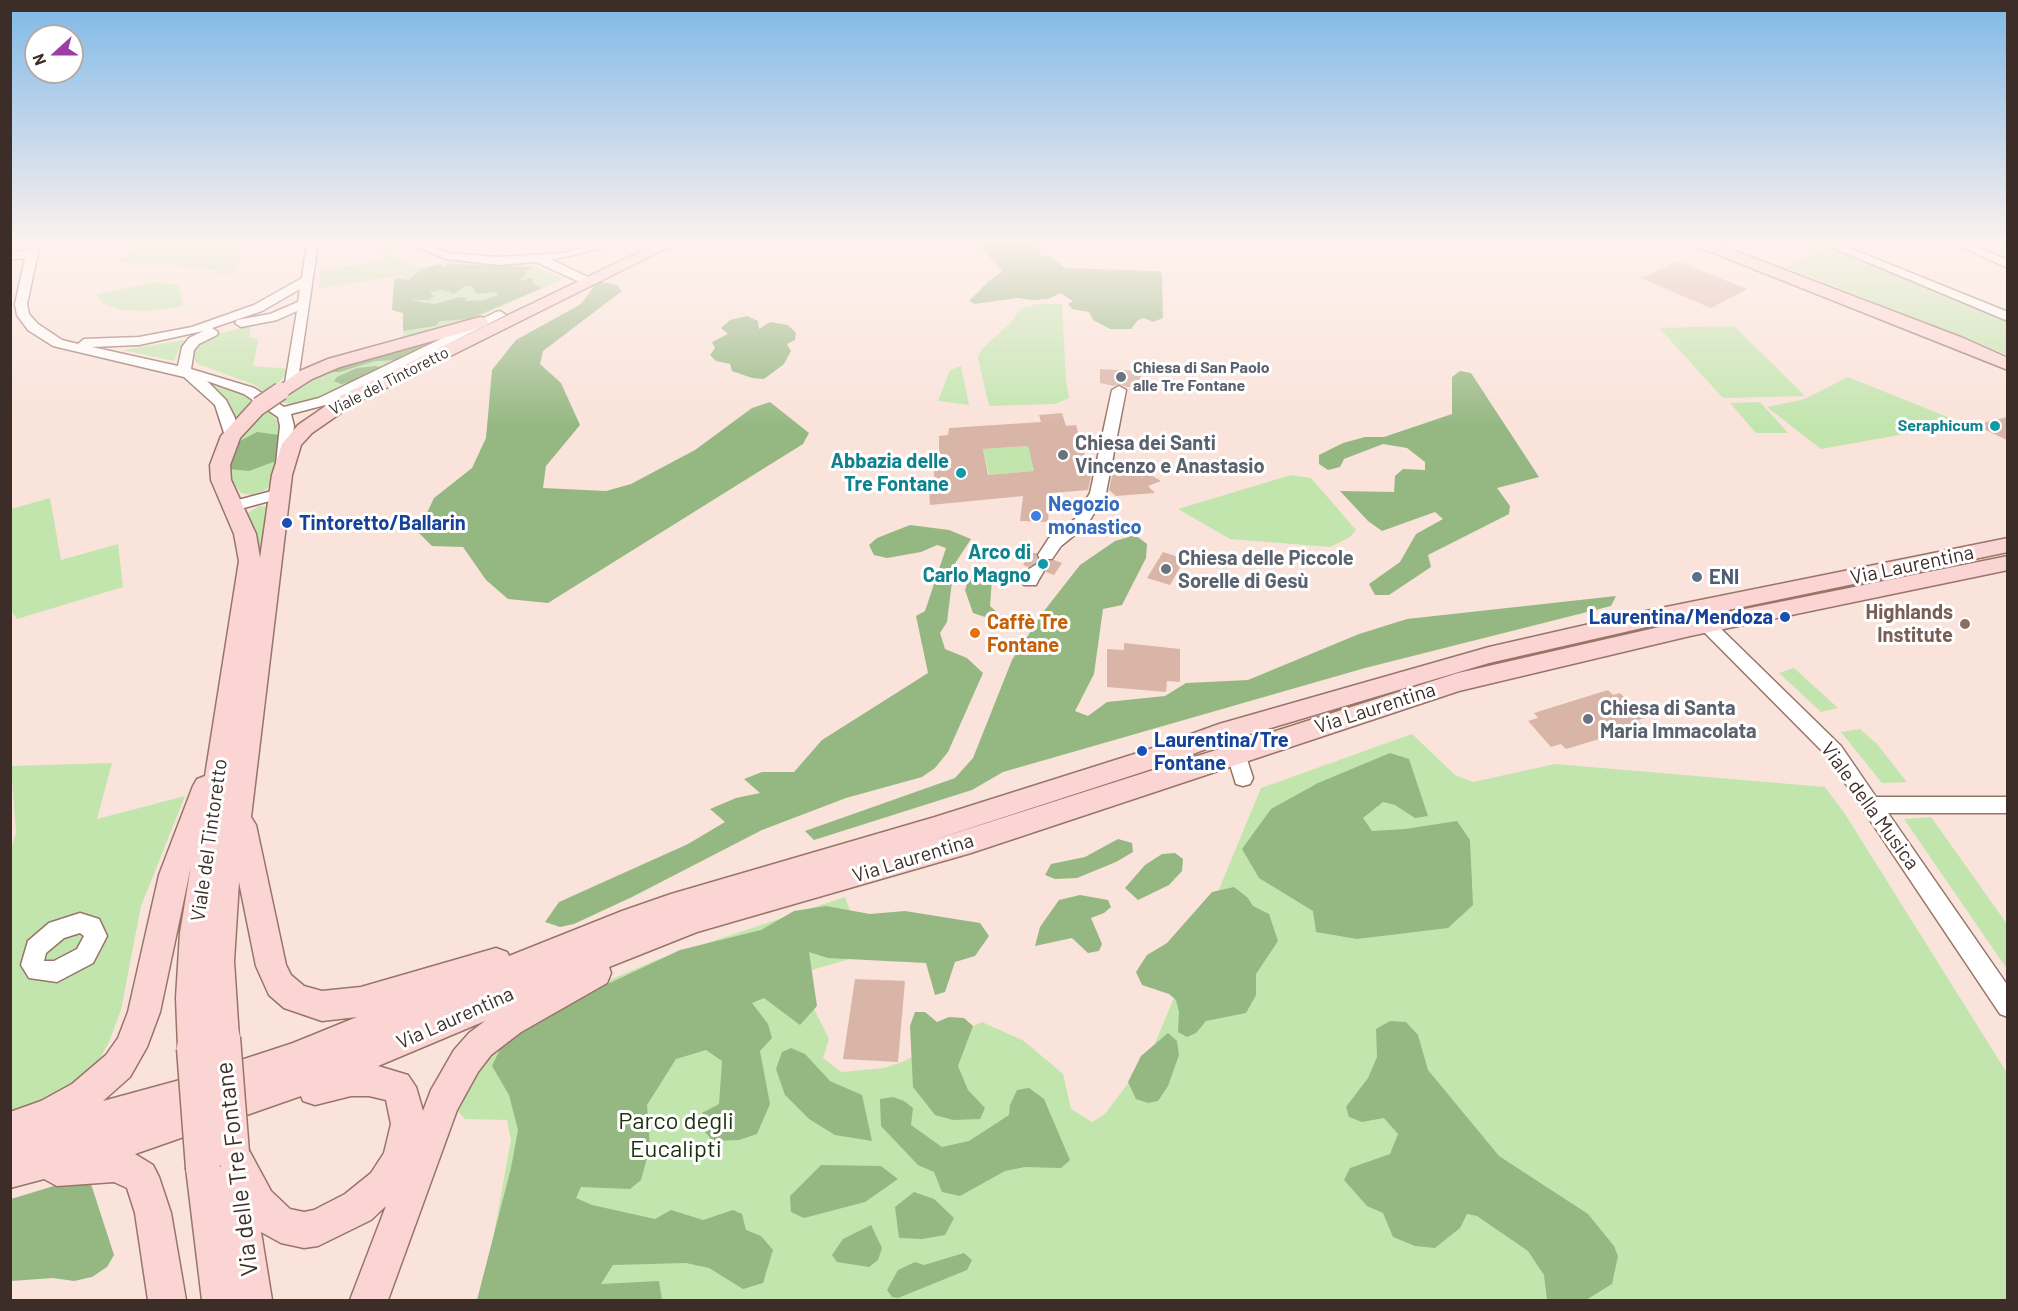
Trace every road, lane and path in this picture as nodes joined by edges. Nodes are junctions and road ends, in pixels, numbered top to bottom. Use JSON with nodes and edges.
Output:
{"nodes":[{"id":1,"x":21,"y":304,"type":"edge"},
{"id":2,"x":265,"y":304,"type":"edge"},
{"id":3,"x":303,"y":304,"type":"joint"},
{"id":4,"x":526,"y":304,"type":"edge"},
{"id":5,"x":536,"y":304,"type":"edge"},
{"id":6,"x":1860,"y":304,"type":"edge"},
{"id":7,"x":1976,"y":304,"type":"edge"},
{"id":8,"x":500,"y":315,"type":"junction"},
{"id":9,"x":2007,"y":317,"type":"edge"},
{"id":10,"x":260,"y":320,"type":"junction"},
{"id":11,"x":300,"y":336,"type":"junction"},
{"id":12,"x":58,"y":343,"type":"junction"},
{"id":13,"x":2007,"y":365,"type":"edge"},
{"id":14,"x":184,"y":373,"type":"junction"},
{"id":15,"x":287,"y":387,"type":"junction"},
{"id":16,"x":1119,"y":390,"type":"dead end"},
{"id":17,"x":282,"y":412,"type":"junction"},
{"id":18,"x":231,"y":436,"type":"junction"},
{"id":19,"x":281,"y":484,"type":"junction"},
{"id":20,"x":234,"y":506,"type":"junction"},
{"id":21,"x":2007,"y":545,"type":"edge"},
{"id":22,"x":2007,"y":563,"type":"edge"},
{"id":23,"x":1038,"y":569,"type":"tunnel mouth"},
{"id":24,"x":1824,"y":592,"type":"junction"},
{"id":25,"x":1706,"y":616,"type":"junction"},
{"id":26,"x":262,"y":628,"type":"junction"},
{"id":27,"x":239,"y":634,"type":"junction"},
{"id":28,"x":223,"y":741,"type":"junction"},
{"id":29,"x":1227,"y":743,"type":"junction"},
{"id":30,"x":1243,"y":777,"type":"dead end"},
{"id":31,"x":2007,"y":805,"type":"edge"},
{"id":32,"x":1873,"y":806,"type":"junction"},
{"id":33,"x":239,"y":807,"type":"junction"},
{"id":34,"x":632,"y":920,"type":"junction"},
{"id":35,"x":694,"y":920,"type":"junction"},
{"id":36,"x":2007,"y":1006,"type":"edge"},
{"id":37,"x":208,"y":1043,"type":"junction"},
{"id":38,"x":10,"y":1129,"type":"edge"},
{"id":39,"x":147,"y":1133,"type":"junction"},
{"id":40,"x":218,"y":1160,"type":"junction"},
{"id":41,"x":14,"y":1161,"type":"edge"},
{"id":42,"x":167,"y":1300,"type":"edge"},
{"id":43,"x":221,"y":1300,"type":"edge"},
{"id":44,"x":253,"y":1300,"type":"edge"},
{"id":45,"x":369,"y":1300,"type":"edge"}],
"edges":[{"from":1,"to":12,"type":"street"},
{"from":2,"to":12,"type":"street"},
{"from":3,"to":10,"type":"street"},
{"from":3,"to":11,"type":"street"},
{"from":4,"to":8,"type":"main road","name":"Viale del Tintoretto"},
{"from":5,"to":19,"type":"main road","name":"Viale del Tintoretto"},
{"from":6,"to":13,"type":"main road"},
{"from":7,"to":9,"type":"street"},
{"from":8,"to":15,"type":"main road","name":"Viale del Tintoretto"},
{"from":8,"to":17,"type":"street"},
{"from":10,"to":11,"type":"street"},
{"from":10,"to":14,"type":"street"},
{"from":11,"to":15,"type":"street"},
{"from":12,"to":14,"type":"street"},
{"from":14,"to":17,"type":"street"},
{"from":14,"to":18,"type":"street"},
{"from":15,"to":18,"type":"main road","name":"Viale del Tintoretto","bridge":true},
{"from":16,"to":23,"type":"street"},
{"from":17,"to":19,"type":"street"},
{"from":18,"to":20,"type":"main road","name":"Viale del Tintoretto"},
{"from":19,"to":20,"type":"street"},
{"from":19,"to":26,"type":"main road","name":"Viale del Tintoretto"},
{"from":20,"to":27,"type":"main road","name":"Viale del Tintoretto"},
{"from":21,"to":24,"type":"main road","name":"Via Laurentina"},
{"from":22,"to":24,"type":"main road","name":"Via Laurentina"},
{"from":24,"to":25,"type":"main road","name":"Via Laurentina"},
{"from":25,"to":29,"type":"main road","name":"Via Laurentina"},
{"from":25,"to":32,"type":"street","name":"Viale della Musica"},
{"from":26,"to":27,"type":"street"},
{"from":26,"to":33,"type":"main road","name":"Viale del Tintoretto"},
{"from":27,"to":28,"type":"main road","name":"Viale del Tintoretto"},
{"from":28,"to":37,"type":"main road","name":"Viale del Tintoretto"},
{"from":28,"to":38,"type":"main road"},
{"from":29,"to":30,"type":"street"},
{"from":29,"to":34,"type":"main road","name":"Via Laurentina"},
{"from":29,"to":35,"type":"main road","name":"Via Laurentina"},
{"from":31,"to":32,"type":"street"},
{"from":32,"to":36,"type":"street","name":"Viale della Musica"},
{"from":33,"to":34,"type":"main road"},
{"from":33,"to":37,"type":"main road","name":"Viale del Tintoretto"},
{"from":34,"to":41,"type":"main road","name":"Via Laurentina"},
{"from":35,"to":39,"type":"main road","name":"Via Laurentina"},
{"from":35,"to":45,"type":"main road"},
{"from":37,"to":40,"type":"main road","name":"Via delle Tre Fontane","bridge":true},
{"from":39,"to":40,"type":"main road"},
{"from":39,"to":41,"type":"main road","name":"Via Laurentina"},
{"from":40,"to":43,"type":"main road","name":"Via delle Tre Fontane"},
{"from":40,"to":44,"type":"main road","name":"Via delle Tre Fontane"},
{"from":41,"to":42,"type":"main road"}]}
